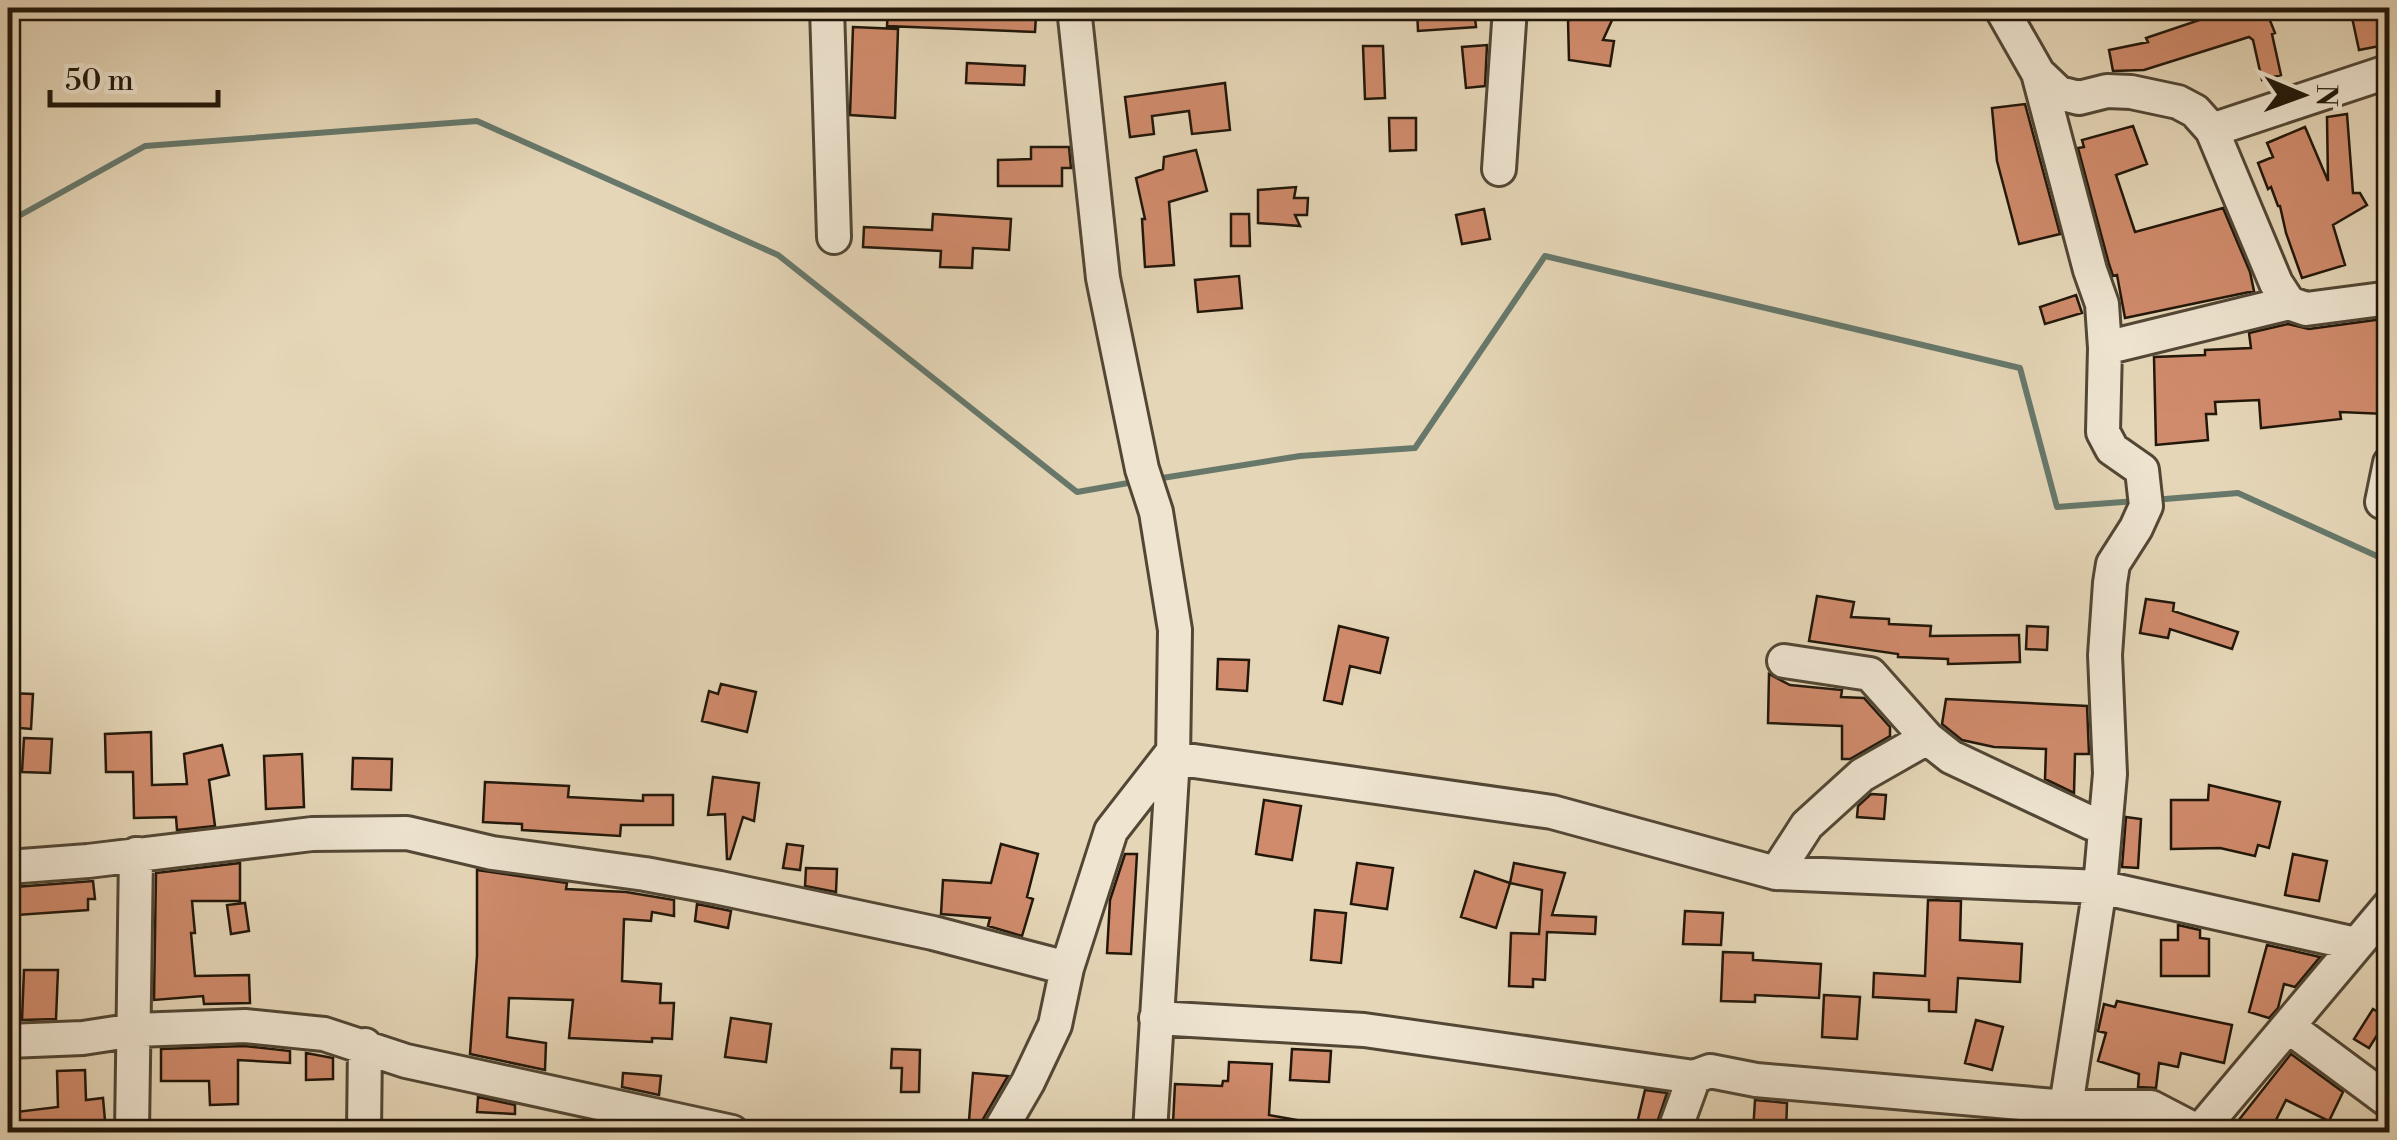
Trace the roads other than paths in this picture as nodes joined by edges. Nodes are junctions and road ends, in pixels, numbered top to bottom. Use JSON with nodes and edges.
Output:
{"nodes":[{"id":1,"x":827,"y":8,"type":"edge"},
{"id":2,"x":1074,"y":8,"type":"edge"},
{"id":3,"x":1510,"y":8,"type":"edge"},
{"id":4,"x":2000,"y":8,"type":"edge"},
{"id":5,"x":2390,"y":71,"type":"edge"},
{"id":6,"x":2038,"y":72,"type":"junction"},
{"id":7,"x":2212,"y":130,"type":"junction"},
{"id":8,"x":1499,"y":169,"type":"dead end"},
{"id":9,"x":834,"y":237,"type":"dead end"},
{"id":10,"x":2390,"y":298,"type":"edge"},
{"id":11,"x":2289,"y":303,"type":"junction"},
{"id":12,"x":2105,"y":348,"type":"junction"},
{"id":13,"x":2390,"y":463,"type":"edge"},
{"id":14,"x":2382,"y":502,"type":"dead end"},
{"id":15,"x":2106,"y":655,"type":"junction"},
{"id":16,"x":1784,"y":660,"type":"dead end"},
{"id":17,"x":2109,"y":708,"type":"junction"},
{"id":18,"x":1927,"y":738,"type":"junction"},
{"id":19,"x":1174,"y":754,"type":"junction"},
{"id":20,"x":2092,"y":823,"type":"junction"},
{"id":21,"x":136,"y":854,"type":"junction"},
{"id":22,"x":8,"y":866,"type":"edge"},
{"id":23,"x":1776,"y":872,"type":"junction"},
{"id":24,"x":2100,"y":888,"type":"junction"},
{"id":25,"x":2377,"y":927,"type":"edge"},
{"id":26,"x":1067,"y":968,"type":"junction"},
{"id":27,"x":1156,"y":1018,"type":"junction"},
{"id":28,"x":2288,"y":1027,"type":"junction"},
{"id":29,"x":135,"y":1030,"type":"junction"},
{"id":30,"x":8,"y":1041,"type":"edge"},
{"id":31,"x":365,"y":1045,"type":"junction"},
{"id":32,"x":1694,"y":1077,"type":"junction"},
{"id":33,"x":2390,"y":1102,"type":"edge"},
{"id":34,"x":2064,"y":1120,"type":"edge"},
{"id":35,"x":132,"y":1132,"type":"edge"},
{"id":36,"x":364,"y":1132,"type":"edge"},
{"id":37,"x":732,"y":1132,"type":"edge"},
{"id":38,"x":999,"y":1132,"type":"edge"},
{"id":39,"x":1150,"y":1132,"type":"edge"},
{"id":40,"x":1674,"y":1132,"type":"edge"}],
"edges":[{"from":1,"to":9,"type":"street"},
{"from":2,"to":19,"type":"street"},
{"from":3,"to":8,"type":"street"},
{"from":4,"to":6,"type":"street"},
{"from":5,"to":7,"type":"street"},
{"from":6,"to":7,"type":"street"},
{"from":6,"to":12,"type":"street"},
{"from":7,"to":11,"type":"street"},
{"from":10,"to":11,"type":"street"},
{"from":11,"to":12,"type":"street"},
{"from":12,"to":15,"type":"street"},
{"from":13,"to":14,"type":"street"},
{"from":15,"to":17,"type":"street"},
{"from":15,"to":20,"type":"street"},
{"from":16,"to":18,"type":"street"},
{"from":17,"to":20,"type":"street"},
{"from":17,"to":24,"type":"street"},
{"from":18,"to":20,"type":"street"},
{"from":18,"to":23,"type":"street"},
{"from":19,"to":23,"type":"street"},
{"from":19,"to":26,"type":"street"},
{"from":19,"to":27,"type":"street"},
{"from":21,"to":22,"type":"street"},
{"from":21,"to":26,"type":"street"},
{"from":21,"to":29,"type":"street"},
{"from":23,"to":24,"type":"street"},
{"from":24,"to":25,"type":"street"},
{"from":24,"to":34,"type":"street"},
{"from":25,"to":28,"type":"street"},
{"from":26,"to":38,"type":"street"},
{"from":27,"to":32,"type":"street"},
{"from":27,"to":39,"type":"street"},
{"from":28,"to":33,"type":"street"},
{"from":28,"to":34,"type":"street"},
{"from":29,"to":30,"type":"street"},
{"from":29,"to":31,"type":"street"},
{"from":29,"to":35,"type":"street"},
{"from":31,"to":36,"type":"street"},
{"from":31,"to":37,"type":"street"},
{"from":32,"to":34,"type":"street"},
{"from":32,"to":40,"type":"street"}]}
